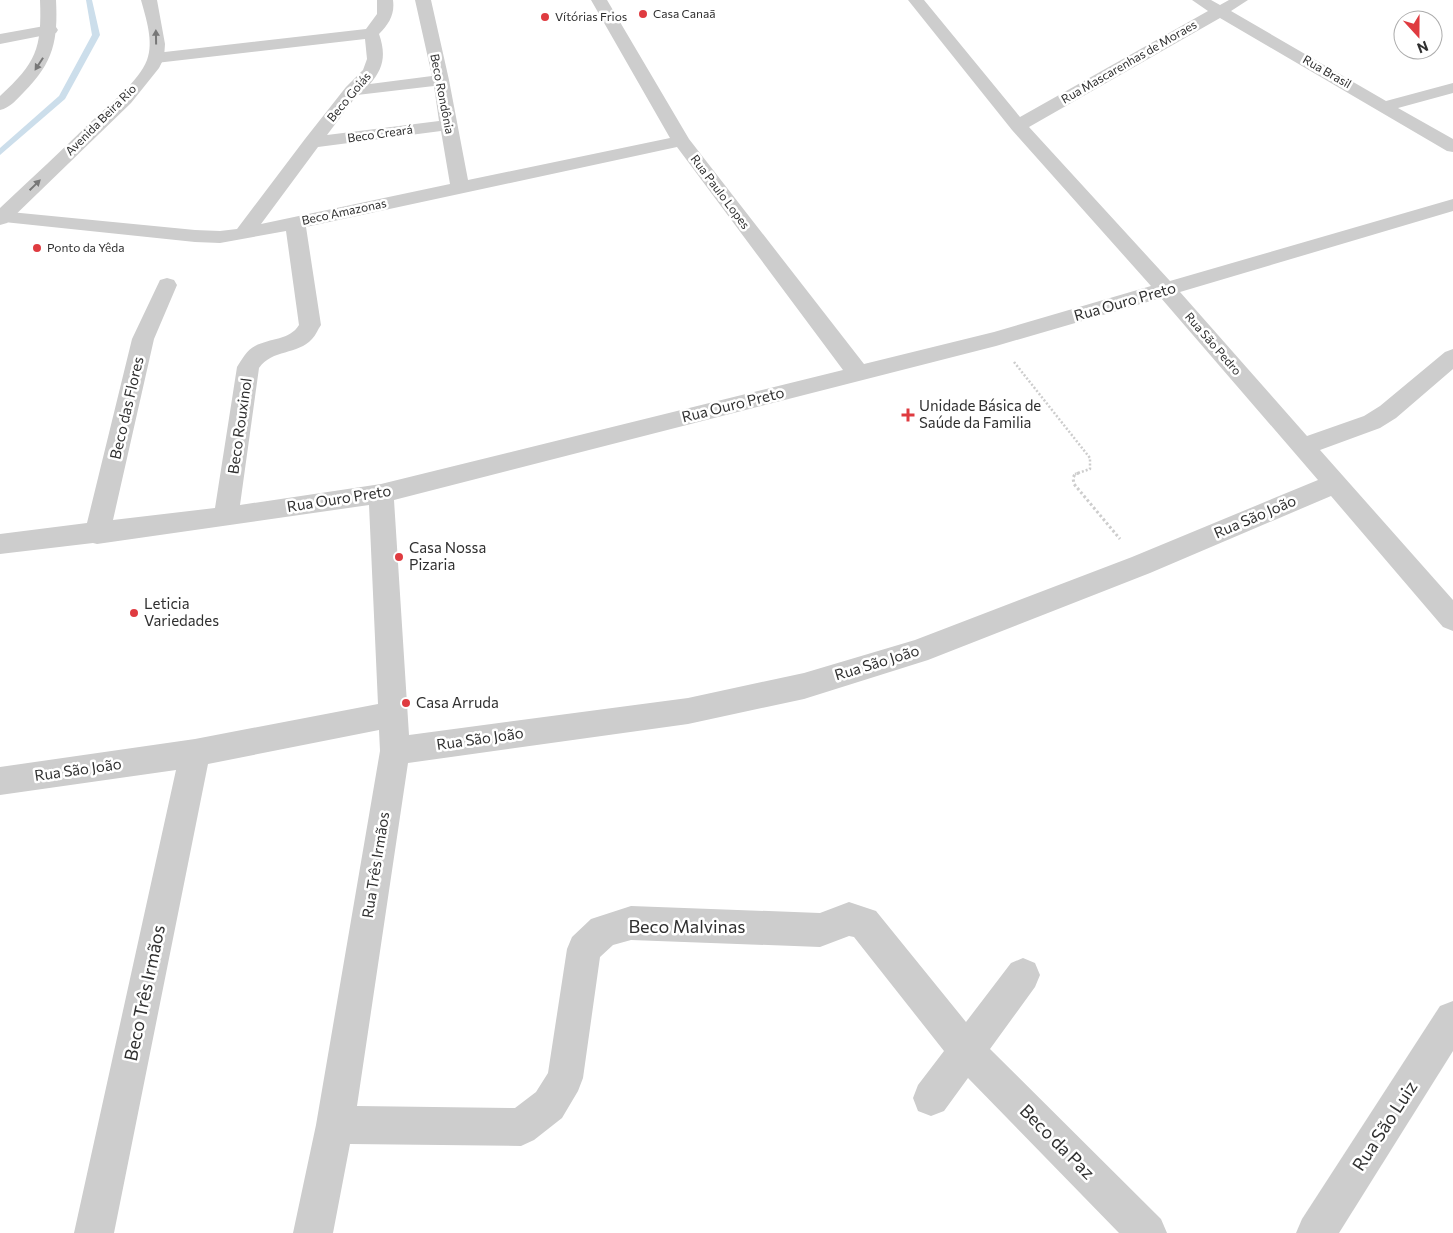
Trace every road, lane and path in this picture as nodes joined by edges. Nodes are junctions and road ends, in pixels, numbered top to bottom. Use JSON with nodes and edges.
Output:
{"nodes":[{"id":1,"x":48,"y":0,"type":"edge"},
{"id":2,"x":149,"y":0,"type":"edge"},
{"id":3,"x":385,"y":0,"type":"edge"},
{"id":4,"x":423,"y":0,"type":"edge"},
{"id":5,"x":599,"y":0,"type":"edge"},
{"id":6,"x":916,"y":0,"type":"edge"},
{"id":7,"x":1200,"y":0,"type":"edge"},
{"id":8,"x":1240,"y":0,"type":"edge"},
{"id":9,"x":1220,"y":10,"type":"junction"},
{"id":10,"x":50,"y":30,"type":"junction"},
{"id":11,"x":372,"y":33,"type":"junction"},
{"id":12,"x":0,"y":39,"type":"edge"},
{"id":13,"x":156,"y":58,"type":"junction"},
{"id":14,"x":441,"y":80,"type":"junction"},
{"id":15,"x":1453,"y":88,"type":"edge"},
{"id":16,"x":352,"y":91,"type":"junction"},
{"id":17,"x":4,"y":99,"type":"edge"},
{"id":18,"x":1386,"y":106,"type":"junction"},
{"id":19,"x":448,"y":125,"type":"junction"},
{"id":20,"x":1018,"y":126,"type":"junction"},
{"id":21,"x":681,"y":141,"type":"junction"},
{"id":22,"x":311,"y":143,"type":"junction"},
{"id":23,"x":1453,"y":146,"type":"edge"},
{"id":24,"x":460,"y":187,"type":"junction"},
{"id":25,"x":1453,"y":205,"type":"edge"},
{"id":26,"x":2,"y":218,"type":"edge"},
{"id":27,"x":295,"y":222,"type":"junction"},
{"id":28,"x":243,"y":234,"type":"junction"},
{"id":29,"x":168,"y":285,"type":"dead end"},
{"id":30,"x":1166,"y":290,"type":"junction"},
{"id":31,"x":996,"y":339,"type":"junction"},
{"id":32,"x":1453,"y":357,"type":"edge"},
{"id":33,"x":858,"y":373,"type":"junction"},
{"id":34,"x":1303,"y":446,"type":"junction"},
{"id":35,"x":1334,"y":484,"type":"junction"},
{"id":36,"x":381,"y":494,"type":"junction"},
{"id":37,"x":226,"y":518,"type":"junction"},
{"id":38,"x":97,"y":534,"type":"junction"},
{"id":39,"x":0,"y":544,"type":"edge"},
{"id":40,"x":1141,"y":565,"type":"junction"},
{"id":41,"x":1453,"y":619,"type":"edge"},
{"id":42,"x":392,"y":714,"type":"junction"},
{"id":43,"x":395,"y":751,"type":"junction"},
{"id":44,"x":195,"y":753,"type":"junction"},
{"id":45,"x":0,"y":781,"type":"edge"},
{"id":46,"x":1023,"y":975,"type":"dead end"},
{"id":47,"x":1453,"y":1019,"type":"edge"},
{"id":48,"x":967,"y":1051,"type":"junction"},
{"id":49,"x":931,"y":1098,"type":"dead end"},
{"id":50,"x":335,"y":1125,"type":"junction"},
{"id":51,"x":94,"y":1233,"type":"edge"},
{"id":52,"x":313,"y":1233,"type":"edge"},
{"id":53,"x":1147,"y":1233,"type":"edge"},
{"id":54,"x":1316,"y":1233,"type":"edge"}],
"edges":[{"from":1,"to":10,"type":"street"},
{"from":13,"to":2,"type":"street","one_way":true},
{"from":3,"to":11,"type":"street"},
{"from":4,"to":14,"type":"street","name":"Beco Rondônia"},
{"from":5,"to":21,"type":"street","name":"Rua Paulo Lopes"},
{"from":6,"to":20,"type":"street","name":"Rua São Pedro"},
{"from":7,"to":9,"type":"street","name":"Rua Brasil"},
{"from":8,"to":9,"type":"street","name":"Rua Mascarenhas de Moraes"},
{"from":9,"to":18,"type":"street","name":"Rua Brasil"},
{"from":9,"to":20,"type":"street","name":"Rua Mascarenhas de Moraes"},
{"from":10,"to":12,"type":"street"},
{"from":10,"to":17,"type":"street","one_way":true},
{"from":11,"to":13,"type":"street"},
{"from":11,"to":16,"type":"street","name":"Beco Goiás"},
{"from":26,"to":13,"type":"street","name":"Avenida Beira Rio","one_way":true},
{"from":14,"to":16,"type":"street"},
{"from":14,"to":19,"type":"street","name":"Beco Rondônia"},
{"from":15,"to":18,"type":"street"},
{"from":16,"to":22,"type":"street","name":"Beco Goiás"},
{"from":18,"to":23,"type":"street","name":"Rua Brasil"},
{"from":19,"to":22,"type":"street","name":"Beco Creará"},
{"from":19,"to":24,"type":"street","name":"Beco Rondônia"},
{"from":20,"to":30,"type":"street","name":"Rua São Pedro"},
{"from":21,"to":24,"type":"street","name":"Beco Amazonas"},
{"from":21,"to":33,"type":"street","name":"Rua Paulo Lopes"},
{"from":22,"to":28,"type":"street","name":"Beco Goiás"},
{"from":24,"to":27,"type":"street","name":"Beco Amazonas"},
{"from":25,"to":30,"type":"street","name":"Rua Ouro Preto"},
{"from":26,"to":28,"type":"street","name":"Beco Amazonas"},
{"from":27,"to":28,"type":"street","name":"Beco Amazonas"},
{"from":27,"to":37,"type":"street","name":"Beco Rouxinol"},
{"from":29,"to":38,"type":"street","name":"Beco das Flores"},
{"from":30,"to":31,"type":"street","name":"Rua Ouro Preto"},
{"from":30,"to":34,"type":"street","name":"Rua São Pedro"},
{"from":31,"to":33,"type":"street","name":"Rua Ouro Preto"},
{"from":31,"to":40,"type":"path"},
{"from":32,"to":34,"type":"street"},
{"from":33,"to":36,"type":"street","name":"Rua Ouro Preto"},
{"from":34,"to":35,"type":"street","name":"Rua São Pedro"},
{"from":35,"to":40,"type":"street","name":"Rua São João"},
{"from":35,"to":41,"type":"street","name":"Rua São Pedro"},
{"from":36,"to":37,"type":"street","name":"Rua Ouro Preto"},
{"from":36,"to":42,"type":"street","name":"Rua Três Irmãos"},
{"from":37,"to":38,"type":"street","name":"Rua Ouro Preto"},
{"from":38,"to":39,"type":"street","name":"Rua Ouro Preto"},
{"from":40,"to":43,"type":"street","name":"Rua São João"},
{"from":42,"to":43,"type":"street","name":"Rua Três Irmãos"},
{"from":42,"to":44,"type":"street","name":"Rua São João"},
{"from":43,"to":50,"type":"street","name":"Rua Três Irmãos"},
{"from":44,"to":45,"type":"street","name":"Rua São João"},
{"from":44,"to":51,"type":"street","name":"Beco Três Irmãos"},
{"from":46,"to":48,"type":"street"},
{"from":47,"to":54,"type":"street","name":"Rua São Luiz"},
{"from":48,"to":49,"type":"street"},
{"from":48,"to":50,"type":"street","name":"Beco Malvinas"},
{"from":48,"to":53,"type":"street","name":"Beco da Paz"},
{"from":50,"to":52,"type":"street","name":"Rua Três Irmãos"}]}
